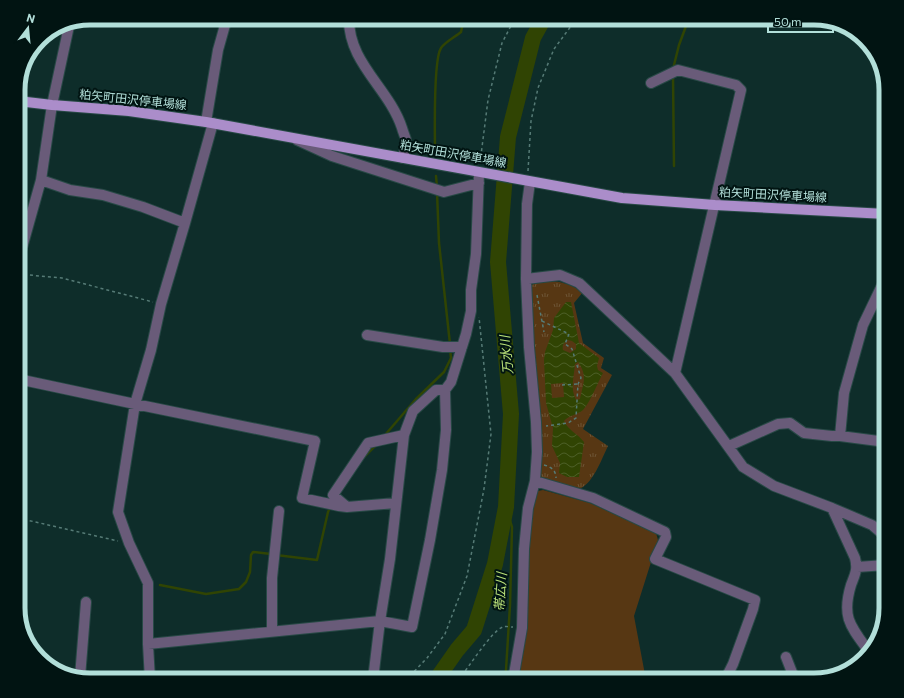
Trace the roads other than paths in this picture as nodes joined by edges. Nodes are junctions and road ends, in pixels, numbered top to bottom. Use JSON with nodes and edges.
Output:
{"nodes":[{"id":1,"x":225,"y":25,"type":"edge"},
{"id":2,"x":349,"y":25,"type":"edge"},
{"id":3,"x":68,"y":29,"type":"edge"},
{"id":4,"x":651,"y":83,"type":"dead end"},
{"id":5,"x":25,"y":102,"type":"edge"},
{"id":6,"x":52,"y":105,"type":"junction"},
{"id":7,"x":210,"y":122,"type":"junction"},
{"id":8,"x":290,"y":137,"type":"junction"},
{"id":9,"x":403,"y":158,"type":"junction"},
{"id":10,"x":481,"y":176,"type":"junction"},
{"id":11,"x":41,"y":180,"type":"junction"},
{"id":12,"x":527,"y":181,"type":"junction"},
{"id":13,"x":714,"y":205,"type":"junction"},
{"id":14,"x":879,"y":214,"type":"edge"},
{"id":15,"x":185,"y":223,"type":"junction"},
{"id":16,"x":25,"y":237,"type":"edge"},
{"id":17,"x":526,"y":279,"type":"junction"},
{"id":18,"x":879,"y":292,"type":"edge"},
{"id":19,"x":367,"y":335,"type":"dead end"},
{"id":20,"x":456,"y":347,"type":"junction"},
{"id":21,"x":675,"y":373,"type":"junction"},
{"id":22,"x":25,"y":380,"type":"edge"},
{"id":23,"x":446,"y":390,"type":"junction"},
{"id":24,"x":135,"y":404,"type":"junction"},
{"id":25,"x":404,"y":435,"type":"junction"},
{"id":26,"x":840,"y":436,"type":"junction"},
{"id":27,"x":879,"y":441,"type":"edge"},
{"id":28,"x":728,"y":446,"type":"junction"},
{"id":29,"x":535,"y":481,"type":"junction"},
{"id":30,"x":338,"y":503,"type":"junction"},
{"id":31,"x":396,"y":503,"type":"junction"},
{"id":32,"x":832,"y":508,"type":"junction"},
{"id":33,"x":279,"y":511,"type":"dead end"},
{"id":34,"x":879,"y":531,"type":"edge"},
{"id":35,"x":879,"y":565,"type":"edge"},
{"id":36,"x":857,"y":567,"type":"junction"},
{"id":37,"x":86,"y":602,"type":"dead end"},
{"id":38,"x":380,"y":622,"type":"junction"},
{"id":39,"x":272,"y":631,"type":"junction"},
{"id":40,"x":148,"y":644,"type":"junction"},
{"id":41,"x":866,"y":648,"type":"edge"},
{"id":42,"x":786,"y":657,"type":"dead end"},
{"id":43,"x":80,"y":672,"type":"edge"},
{"id":44,"x":150,"y":673,"type":"edge"},
{"id":45,"x":373,"y":673,"type":"edge"},
{"id":46,"x":514,"y":673,"type":"edge"},
{"id":47,"x":728,"y":673,"type":"edge"},
{"id":48,"x":792,"y":673,"type":"edge"}],
"edges":[{"from":1,"to":7,"type":"street"},
{"from":2,"to":9,"type":"street"},
{"from":3,"to":6,"type":"street"},
{"from":4,"to":13,"type":"street"},
{"from":5,"to":6,"type":"main road","name":"粕矢町田沢停車場線"},
{"from":6,"to":7,"type":"main road","name":"粕矢町田沢停車場線"},
{"from":6,"to":11,"type":"street"},
{"from":7,"to":8,"type":"main road","name":"粕矢町田沢停車場線"},
{"from":7,"to":15,"type":"street"},
{"from":8,"to":9,"type":"main road","name":"粕矢町田沢停車場線"},
{"from":8,"to":10,"type":"street"},
{"from":9,"to":10,"type":"main road","name":"粕矢町田沢停車場線"},
{"from":10,"to":12,"type":"main road","name":"粕矢町田沢停車場線"},
{"from":10,"to":20,"type":"street"},
{"from":11,"to":15,"type":"street"},
{"from":11,"to":16,"type":"street"},
{"from":12,"to":13,"type":"main road","name":"粕矢町田沢停車場線"},
{"from":12,"to":17,"type":"street"},
{"from":13,"to":14,"type":"main road","name":"粕矢町田沢停車場線"},
{"from":13,"to":21,"type":"street"},
{"from":15,"to":24,"type":"street"},
{"from":17,"to":21,"type":"street"},
{"from":17,"to":29,"type":"street"},
{"from":18,"to":26,"type":"street"},
{"from":19,"to":20,"type":"street"},
{"from":20,"to":23,"type":"street"},
{"from":21,"to":28,"type":"street"},
{"from":22,"to":24,"type":"street"},
{"from":23,"to":25,"type":"street"},
{"from":23,"to":38,"type":"street"},
{"from":24,"to":30,"type":"street"},
{"from":24,"to":40,"type":"street"},
{"from":25,"to":30,"type":"street"},
{"from":25,"to":31,"type":"street"},
{"from":26,"to":27,"type":"street"},
{"from":26,"to":28,"type":"street"},
{"from":28,"to":32,"type":"street"},
{"from":29,"to":46,"type":"street"},
{"from":29,"to":47,"type":"street"},
{"from":30,"to":31,"type":"street"},
{"from":31,"to":38,"type":"street"},
{"from":32,"to":34,"type":"street"},
{"from":32,"to":36,"type":"street"},
{"from":33,"to":39,"type":"street"},
{"from":35,"to":36,"type":"street"},
{"from":36,"to":41,"type":"street"},
{"from":37,"to":43,"type":"street"},
{"from":38,"to":39,"type":"street"},
{"from":38,"to":45,"type":"street"},
{"from":39,"to":40,"type":"street"},
{"from":40,"to":44,"type":"street"},
{"from":42,"to":48,"type":"street"}]}
